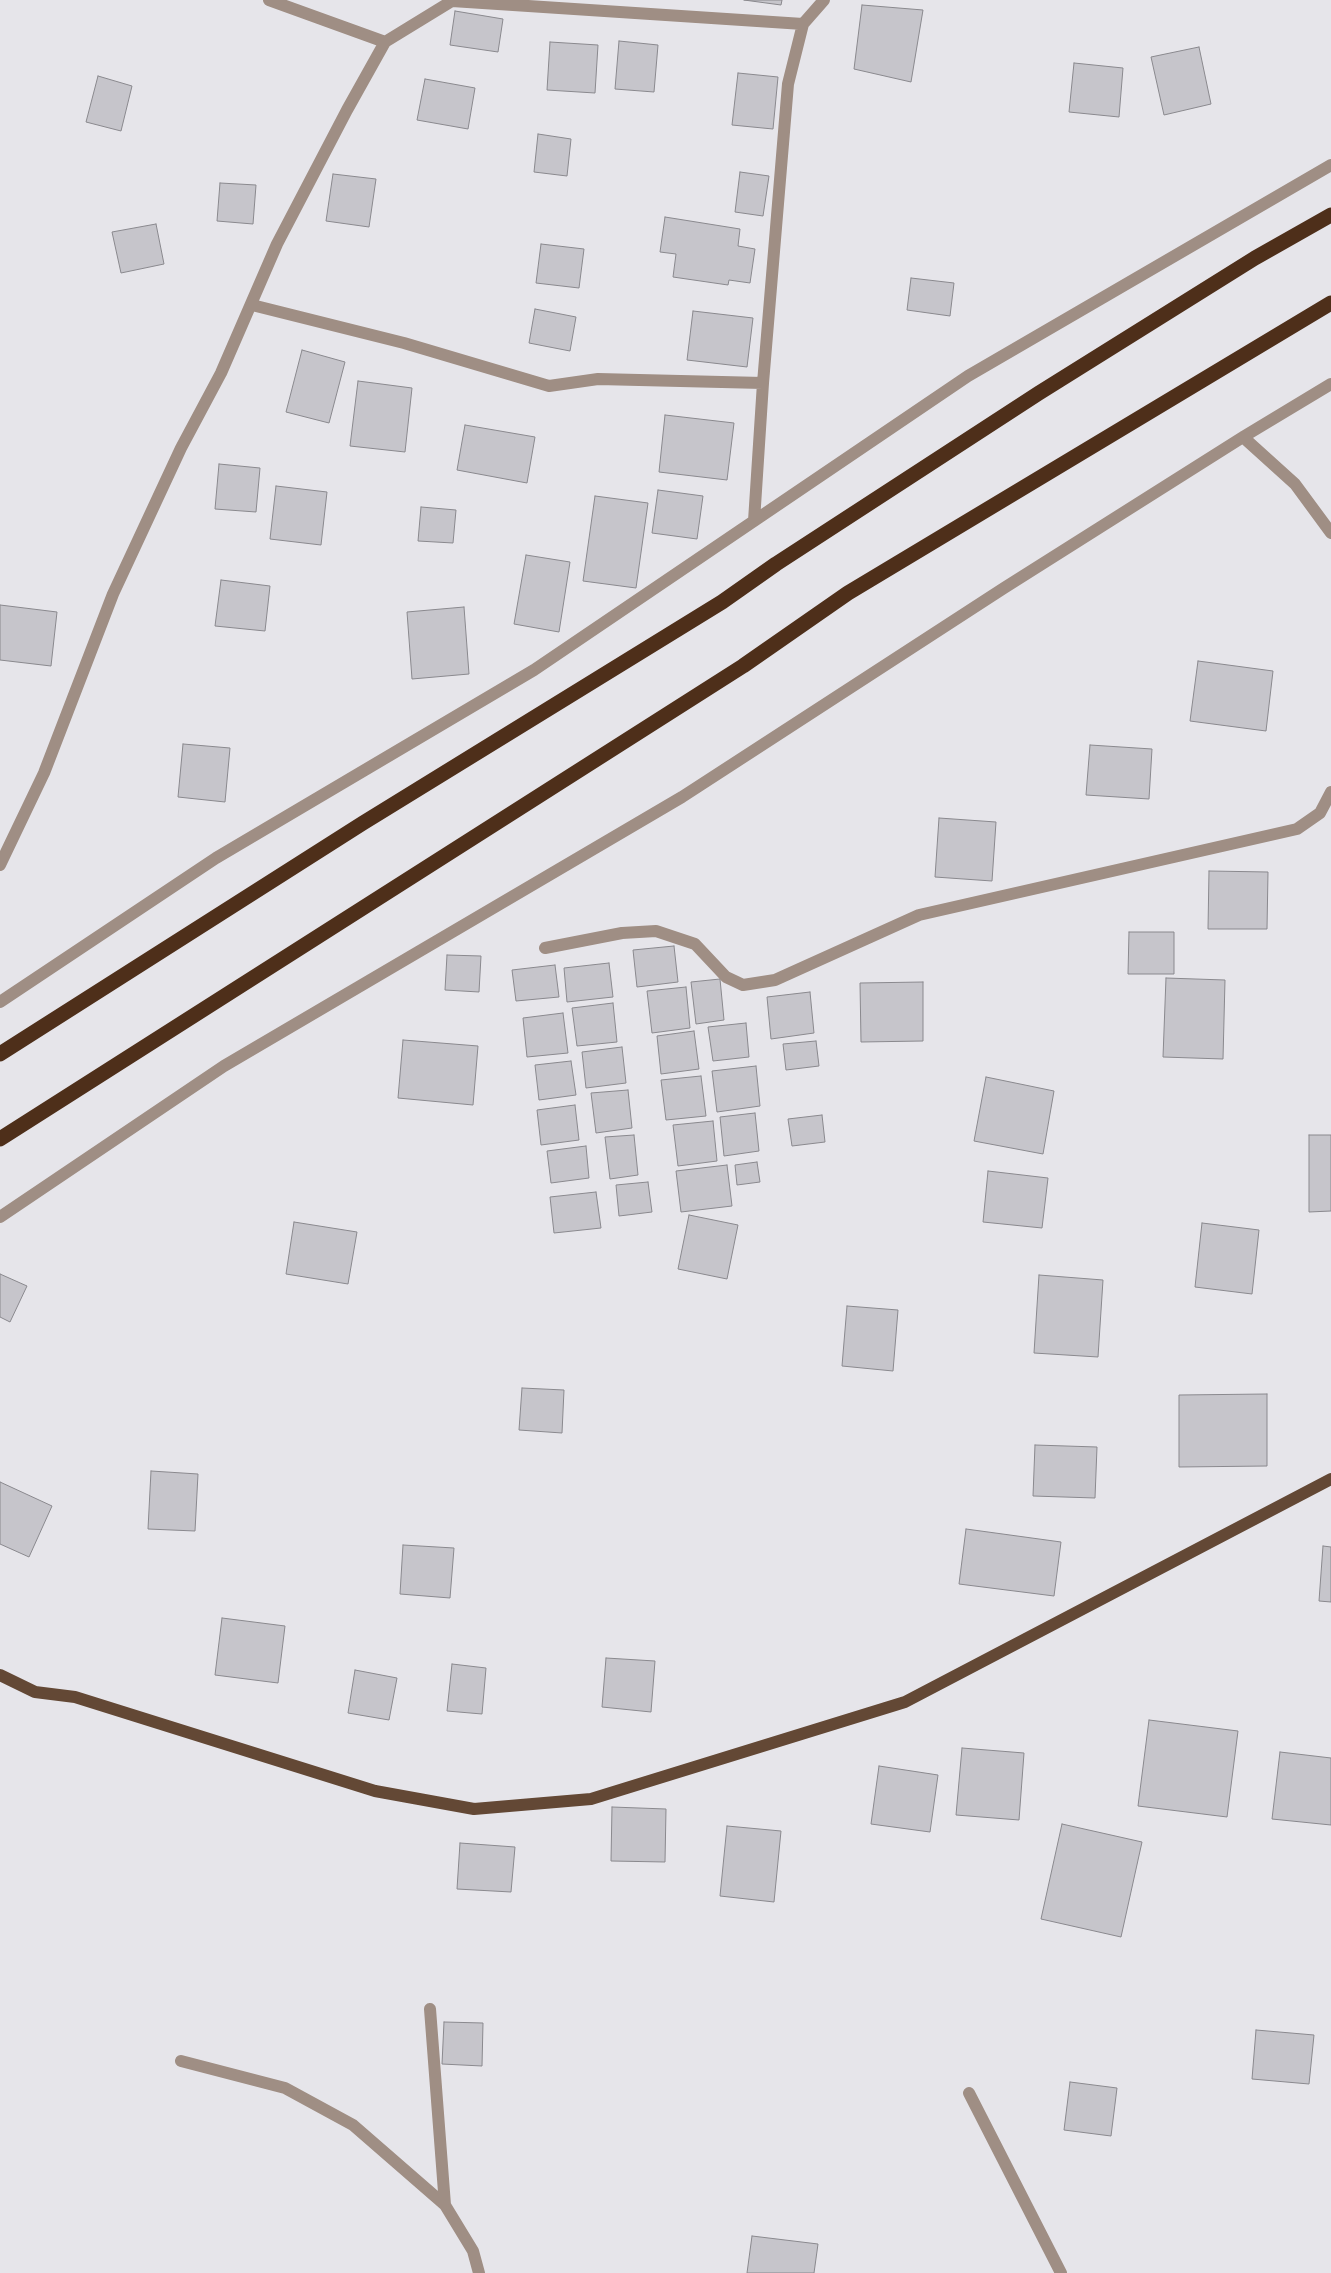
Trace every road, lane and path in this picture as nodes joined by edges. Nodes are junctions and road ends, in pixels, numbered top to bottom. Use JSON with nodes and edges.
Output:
{"nodes":[{"id":1,"x":269,"y":0,"type":"edge"},
{"id":2,"x":824,"y":0,"type":"edge"},
{"id":3,"x":803,"y":24,"type":"junction"},
{"id":4,"x":386,"y":42,"type":"junction"},
{"id":5,"x":1331,"y":165,"type":"edge"},
{"id":6,"x":1331,"y":215,"type":"edge"},
{"id":7,"x":1331,"y":303,"type":"edge"},
{"id":8,"x":252,"y":305,"type":"junction"},
{"id":9,"x":763,"y":384,"type":"junction"},
{"id":10,"x":1331,"y":384,"type":"edge"},
{"id":11,"x":1243,"y":437,"type":"junction"},
{"id":12,"x":754,"y":521,"type":"junction"},
{"id":13,"x":1331,"y":533,"type":"edge"},
{"id":14,"x":1331,"y":792,"type":"edge"},
{"id":15,"x":0,"y":865,"type":"edge"},
{"id":16,"x":545,"y":948,"type":"dead end"},
{"id":17,"x":0,"y":1002,"type":"edge"},
{"id":18,"x":0,"y":1054,"type":"edge"},
{"id":19,"x":0,"y":1139,"type":"edge"},
{"id":20,"x":0,"y":1217,"type":"edge"},
{"id":21,"x":1331,"y":1479,"type":"edge"},
{"id":22,"x":0,"y":1675,"type":"edge"},
{"id":23,"x":430,"y":2009,"type":"dead end"},
{"id":24,"x":181,"y":2061,"type":"dead end"},
{"id":25,"x":969,"y":2093,"type":"dead end"},
{"id":26,"x":445,"y":2205,"type":"junction"},
{"id":27,"x":479,"y":2273,"type":"edge"},
{"id":28,"x":1061,"y":2273,"type":"edge"}],
"edges":[{"from":1,"to":4,"type":"street"},
{"from":2,"to":3,"type":"street"},
{"from":3,"to":4,"type":"street"},
{"from":3,"to":9,"type":"street"},
{"from":4,"to":8,"type":"street"},
{"from":5,"to":12,"type":"street"},
{"from":6,"to":18,"type":"highway"},
{"from":7,"to":19,"type":"highway"},
{"from":8,"to":9,"type":"street"},
{"from":8,"to":15,"type":"street"},
{"from":9,"to":12,"type":"street"},
{"from":10,"to":11,"type":"street"},
{"from":11,"to":13,"type":"street"},
{"from":11,"to":20,"type":"street"},
{"from":12,"to":17,"type":"street"},
{"from":14,"to":16,"type":"street"},
{"from":21,"to":22,"type":"main road"},
{"from":23,"to":26,"type":"street"},
{"from":24,"to":26,"type":"street"},
{"from":25,"to":28,"type":"street"},
{"from":26,"to":27,"type":"street"}]}
